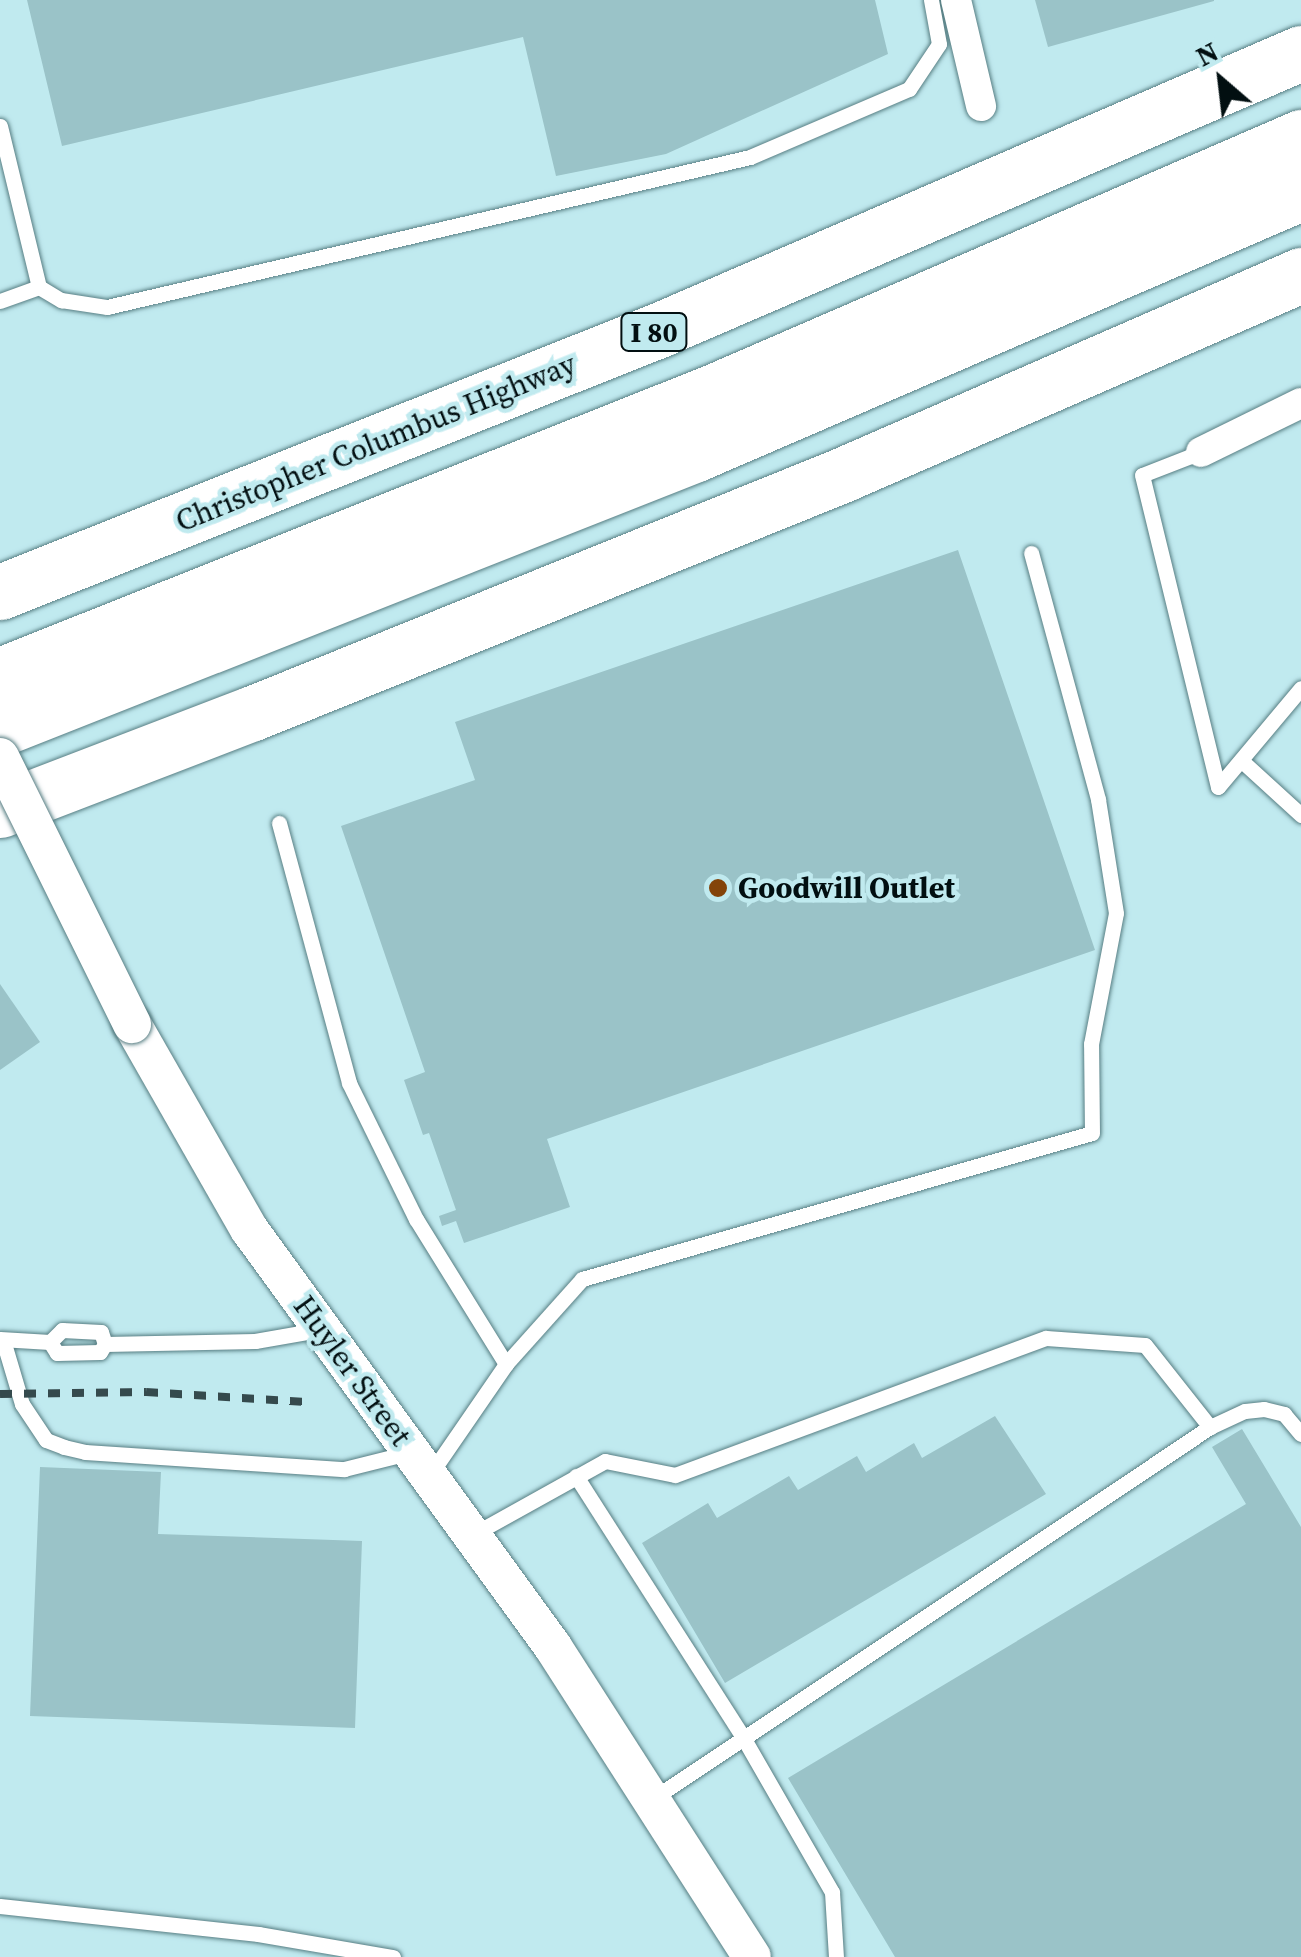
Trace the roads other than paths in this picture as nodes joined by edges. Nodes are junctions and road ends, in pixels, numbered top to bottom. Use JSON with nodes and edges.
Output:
{"nodes":[{"id":1,"x":931,"y":0,"type":"edge"},
{"id":2,"x":956,"y":0,"type":"edge"},
{"id":3,"x":1301,"y":52,"type":"edge"},
{"id":4,"x":981,"y":106,"type":"dead end"},
{"id":5,"x":0,"y":126,"type":"edge"},
{"id":6,"x":1301,"y":137,"type":"edge"},
{"id":7,"x":1301,"y":194,"type":"edge"},
{"id":8,"x":1301,"y":276,"type":"edge"},
{"id":9,"x":39,"y":287,"type":"junction"},
{"id":10,"x":0,"y":301,"type":"edge"},
{"id":11,"x":1301,"y":403,"type":"edge"},
{"id":12,"x":1201,"y":452,"type":"joint"},
{"id":13,"x":1031,"y":553,"type":"dead end"},
{"id":14,"x":0,"y":592,"type":"edge"},
{"id":15,"x":0,"y":674,"type":"edge"},
{"id":16,"x":1301,"y":688,"type":"edge"},
{"id":17,"x":0,"y":730,"type":"edge"},
{"id":18,"x":0,"y":757,"type":"edge"},
{"id":19,"x":1243,"y":762,"type":"junction"},
{"id":20,"x":0,"y":810,"type":"edge"},
{"id":21,"x":1301,"y":815,"type":"edge"},
{"id":22,"x":279,"y":823,"type":"dead end"},
{"id":23,"x":322,"y":1330,"type":"junction"},
{"id":24,"x":1,"y":1340,"type":"edge"},
{"id":25,"x":506,"y":1364,"type":"junction"},
{"id":26,"x":1210,"y":1427,"type":"junction"},
{"id":27,"x":1301,"y":1434,"type":"edge"},
{"id":28,"x":420,"y":1464,"type":"junction"},
{"id":29,"x":576,"y":1476,"type":"junction"},
{"id":30,"x":472,"y":1535,"type":"junction"},
{"id":31,"x":744,"y":1740,"type":"junction"},
{"id":32,"x":651,"y":1800,"type":"junction"},
{"id":33,"x":0,"y":1906,"type":"edge"},
{"id":34,"x":394,"y":1957,"type":"edge"},
{"id":35,"x":752,"y":1957,"type":"edge"},
{"id":36,"x":836,"y":1957,"type":"edge"}],
"edges":[{"from":1,"to":9,"type":"lane"},
{"from":2,"to":4,"type":"street"},
{"from":3,"to":14,"type":"highway","name":"Christopher Columbus Highway","number":"I 80"},
{"from":5,"to":9,"type":"lane"},
{"from":6,"to":15,"type":"highway","number":"I 80"},
{"from":7,"to":17,"type":"highway"},
{"from":8,"to":20,"type":"highway"},
{"from":9,"to":10,"type":"lane"},
{"from":11,"to":12,"type":"street"},
{"from":12,"to":19,"type":"lane"},
{"from":13,"to":25,"type":"lane"},
{"from":16,"to":19,"type":"lane"},
{"from":18,"to":23,"type":"street","name":"Huyler Street","bridge":true},
{"from":19,"to":21,"type":"lane"},
{"from":22,"to":25,"type":"lane"},
{"from":23,"to":24,"type":"lane"},
{"from":23,"to":28,"type":"street","name":"Huyler Street"},
{"from":24,"to":28,"type":"lane"},
{"from":25,"to":28,"type":"lane"},
{"from":26,"to":27,"type":"lane"},
{"from":26,"to":29,"type":"lane"},
{"from":26,"to":31,"type":"lane"},
{"from":28,"to":30,"type":"street","name":"Huyler Street"},
{"from":29,"to":30,"type":"lane"},
{"from":29,"to":31,"type":"lane"},
{"from":30,"to":32,"type":"street","name":"Huyler Street"},
{"from":31,"to":32,"type":"lane"},
{"from":31,"to":36,"type":"lane"},
{"from":32,"to":35,"type":"street","name":"Huyler Street"},
{"from":33,"to":34,"type":"lane"}]}
